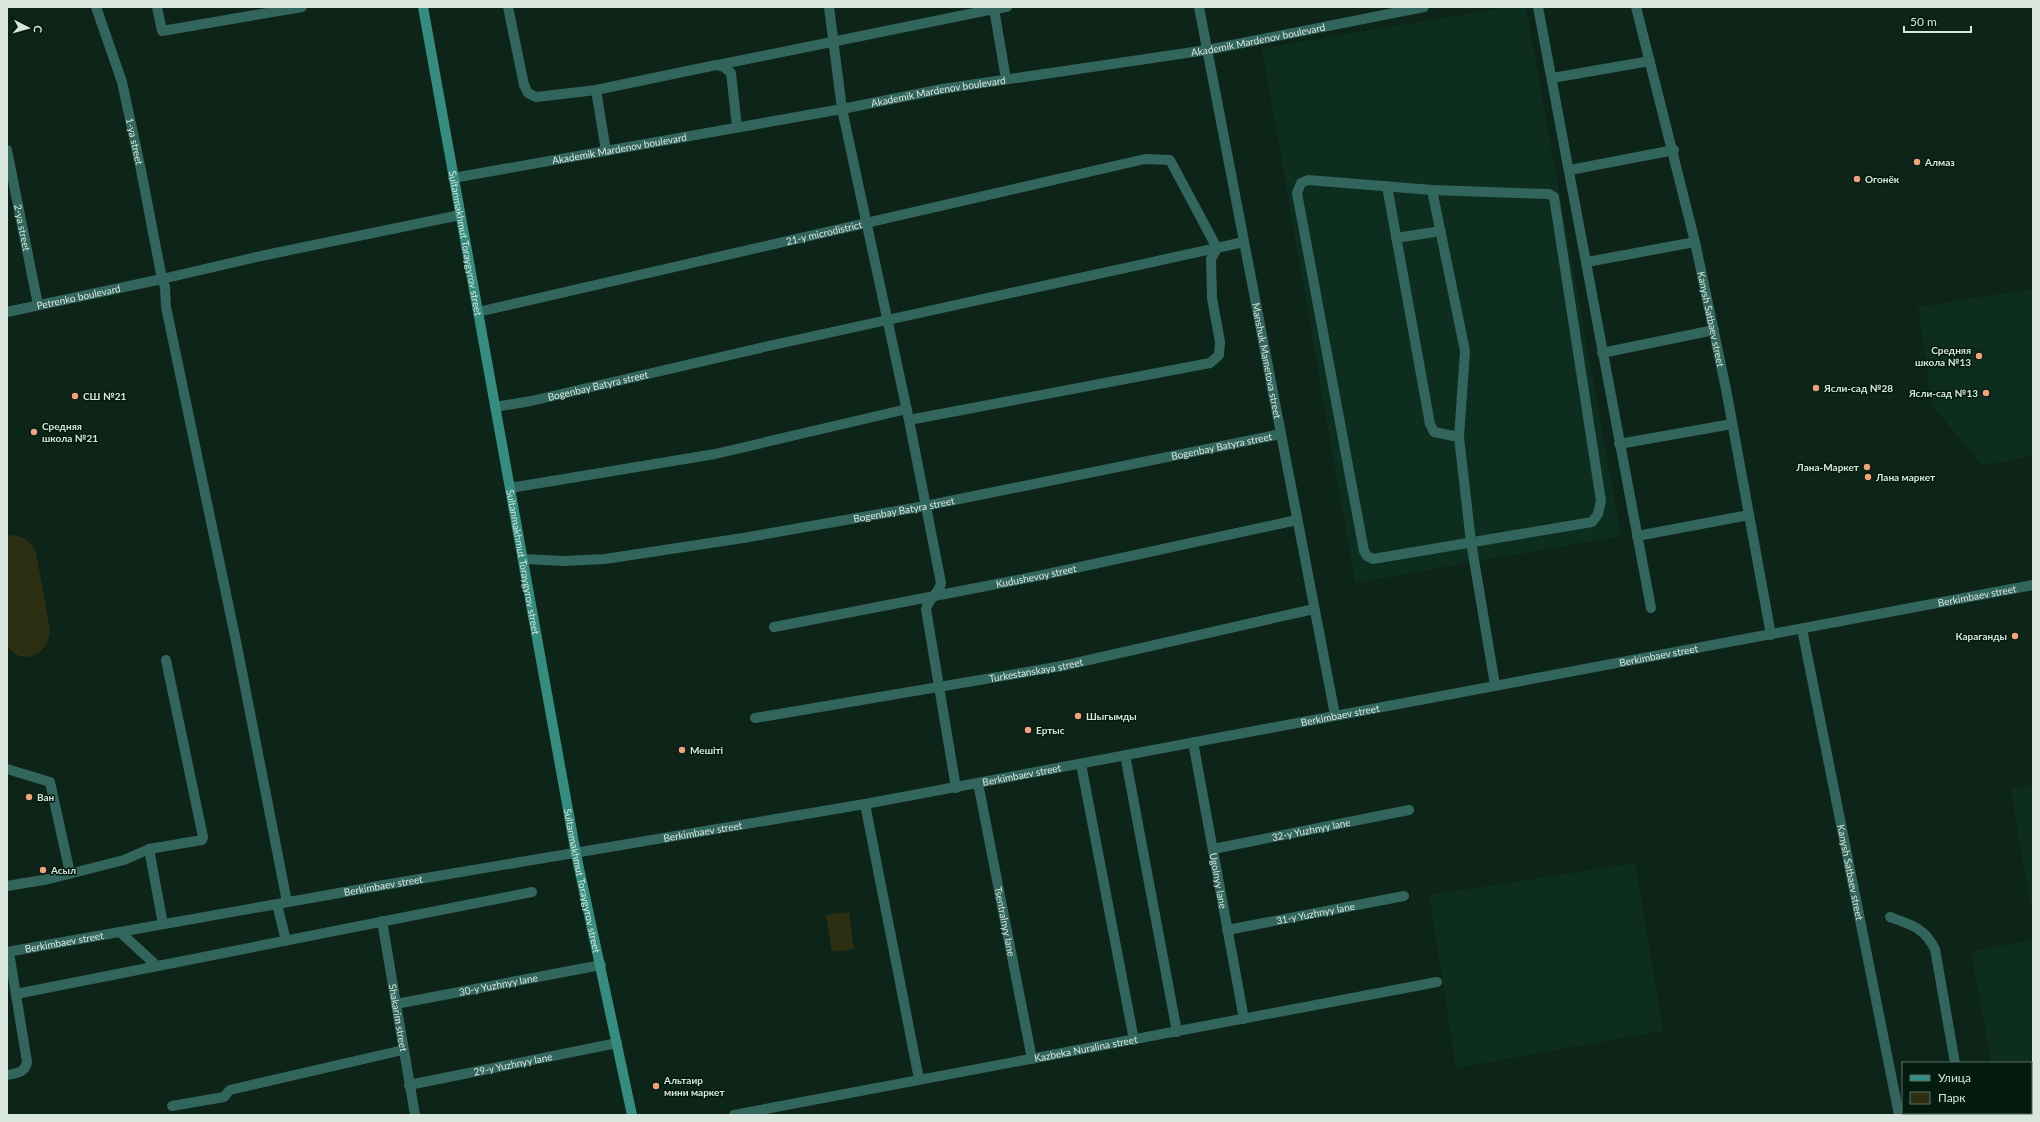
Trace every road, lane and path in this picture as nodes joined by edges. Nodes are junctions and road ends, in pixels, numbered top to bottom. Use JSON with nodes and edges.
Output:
{"nodes":[{"id":1,"x":96,"y":7,"type":"edge"},
{"id":2,"x":157,"y":7,"type":"edge"},
{"id":3,"x":302,"y":7,"type":"edge"},
{"id":4,"x":423,"y":7,"type":"edge"},
{"id":5,"x":508,"y":7,"type":"edge"},
{"id":6,"x":829,"y":7,"type":"edge"},
{"id":7,"x":1007,"y":7,"type":"edge"},
{"id":8,"x":1199,"y":7,"type":"edge"},
{"id":9,"x":1424,"y":7,"type":"edge"},
{"id":10,"x":1538,"y":7,"type":"edge"},
{"id":11,"x":1636,"y":7,"type":"edge"},
{"id":12,"x":994,"y":9,"type":"junction"},
{"id":13,"x":834,"y":42,"type":"junction"},
{"id":14,"x":1207,"y":50,"type":"junction"},
{"id":15,"x":1650,"y":61,"type":"junction"},
{"id":16,"x":716,"y":65,"type":"junction"},
{"id":17,"x":1552,"y":78,"type":"junction"},
{"id":18,"x":1006,"y":79,"type":"junction"},
{"id":19,"x":596,"y":90,"type":"junction"},
{"id":20,"x":842,"y":109,"type":"junction"},
{"id":21,"x":737,"y":127,"type":"junction"},
{"id":22,"x":7,"y":150,"type":"edge"},
{"id":23,"x":606,"y":150,"type":"junction"},
{"id":24,"x":1674,"y":150,"type":"junction"},
{"id":25,"x":1570,"y":170,"type":"junction"},
{"id":26,"x":453,"y":178,"type":"junction"},
{"id":27,"x":1387,"y":186,"type":"junction"},
{"id":28,"x":1432,"y":190,"type":"junction"},
{"id":29,"x":460,"y":215,"type":"junction"},
{"id":30,"x":867,"y":223,"type":"junction"},
{"id":31,"x":1441,"y":231,"type":"junction"},
{"id":32,"x":1396,"y":238,"type":"junction"},
{"id":33,"x":1244,"y":242,"type":"junction"},
{"id":34,"x":1695,"y":242,"type":"junction"},
{"id":35,"x":1217,"y":248,"type":"junction"},
{"id":36,"x":1587,"y":262,"type":"junction"},
{"id":37,"x":162,"y":279,"type":"junction"},
{"id":38,"x":38,"y":305,"type":"junction"},
{"id":39,"x":7,"y":312,"type":"edge"},
{"id":40,"x":478,"y":312,"type":"junction"},
{"id":41,"x":888,"y":320,"type":"junction"},
{"id":42,"x":1714,"y":330,"type":"junction"},
{"id":43,"x":1602,"y":353,"type":"junction"},
{"id":44,"x":495,"y":407,"type":"junction"},
{"id":45,"x":907,"y":409,"type":"junction"},
{"id":46,"x":909,"y":420,"type":"junction"},
{"id":47,"x":1732,"y":424,"type":"junction"},
{"id":48,"x":1281,"y":434,"type":"junction"},
{"id":49,"x":1459,"y":437,"type":"junction"},
{"id":50,"x":1620,"y":444,"type":"junction"},
{"id":51,"x":510,"y":488,"type":"junction"},
{"id":52,"x":925,"y":506,"type":"junction"},
{"id":53,"x":1749,"y":515,"type":"junction"},
{"id":54,"x":1297,"y":520,"type":"junction"},
{"id":55,"x":1637,"y":536,"type":"junction"},
{"id":56,"x":1471,"y":542,"type":"junction"},
{"id":57,"x":523,"y":559,"type":"junction"},
{"id":58,"x":2033,"y":585,"type":"edge"},
{"id":59,"x":930,"y":598,"type":"junction"},
{"id":60,"x":1651,"y":608,"type":"dead end"},
{"id":61,"x":1314,"y":609,"type":"junction"},
{"id":62,"x":774,"y":627,"type":"dead end"},
{"id":63,"x":1802,"y":629,"type":"junction"},
{"id":64,"x":1771,"y":635,"type":"junction"},
{"id":65,"x":166,"y":660,"type":"dead end"},
{"id":66,"x":1495,"y":685,"type":"junction"},
{"id":67,"x":940,"y":686,"type":"junction"},
{"id":68,"x":1335,"y":715,"type":"junction"},
{"id":69,"x":755,"y":718,"type":"dead end"},
{"id":70,"x":1193,"y":742,"type":"junction"},
{"id":71,"x":1124,"y":755,"type":"junction"},
{"id":72,"x":1081,"y":764,"type":"junction"},
{"id":73,"x":7,"y":769,"type":"edge"},
{"id":74,"x":978,"y":783,"type":"junction"},
{"id":75,"x":956,"y":788,"type":"junction"},
{"id":76,"x":865,"y":804,"type":"junction"},
{"id":77,"x":1409,"y":810,"type":"dead end"},
{"id":78,"x":149,"y":849,"type":"junction"},
{"id":79,"x":1212,"y":849,"type":"junction"},
{"id":80,"x":576,"y":854,"type":"junction"},
{"id":81,"x":70,"y":873,"type":"junction"},
{"id":82,"x":7,"y":886,"type":"edge"},
{"id":83,"x":532,"y":892,"type":"dead end"},
{"id":84,"x":1404,"y":896,"type":"dead end"},
{"id":85,"x":287,"y":902,"type":"junction"},
{"id":86,"x":277,"y":904,"type":"junction"},
{"id":87,"x":1890,"y":917,"type":"dead end"},
{"id":88,"x":382,"y":921,"type":"junction"},
{"id":89,"x":163,"y":924,"type":"junction"},
{"id":90,"x":1227,"y":930,"type":"junction"},
{"id":91,"x":120,"y":932,"type":"junction"},
{"id":92,"x":286,"y":941,"type":"junction"},
{"id":93,"x":8,"y":952,"type":"edge"},
{"id":94,"x":601,"y":965,"type":"junction"},
{"id":95,"x":158,"y":966,"type":"junction"},
{"id":96,"x":1437,"y":982,"type":"dead end"},
{"id":97,"x":16,"y":994,"type":"junction"},
{"id":98,"x":396,"y":1004,"type":"junction"},
{"id":99,"x":1244,"y":1019,"type":"junction"},
{"id":100,"x":1177,"y":1032,"type":"junction"},
{"id":101,"x":1134,"y":1040,"type":"junction"},
{"id":102,"x":617,"y":1043,"type":"junction"},
{"id":103,"x":403,"y":1050,"type":"junction"},
{"id":104,"x":1032,"y":1059,"type":"junction"},
{"id":105,"x":1955,"y":1062,"type":"edge"},
{"id":106,"x":7,"y":1075,"type":"edge"},
{"id":107,"x":919,"y":1079,"type":"junction"},
{"id":108,"x":409,"y":1086,"type":"junction"},
{"id":109,"x":172,"y":1106,"type":"dead end"},
{"id":110,"x":415,"y":1115,"type":"edge"},
{"id":111,"x":632,"y":1115,"type":"edge"},
{"id":112,"x":734,"y":1115,"type":"edge"},
{"id":113,"x":1899,"y":1115,"type":"edge"}],
"edges":[{"from":1,"to":37,"type":"street","name":"1-ya street"},
{"from":2,"to":3,"type":"street"},
{"from":4,"to":26,"type":"main road","name":"Sultanmakhmut Toraygyrov street"},
{"from":5,"to":19,"type":"street"},
{"from":6,"to":13,"type":"street"},
{"from":7,"to":12,"type":"street"},
{"from":8,"to":14,"type":"street","name":"Manshuk Mametova street"},
{"from":9,"to":14,"type":"street","name":"Akademik Mardenov boulevard"},
{"from":10,"to":17,"type":"street"},
{"from":11,"to":15,"type":"street","name":"Kanysh Satbaev street"},
{"from":12,"to":13,"type":"street"},
{"from":12,"to":18,"type":"street"},
{"from":13,"to":16,"type":"street"},
{"from":13,"to":20,"type":"street"},
{"from":14,"to":18,"type":"street","name":"Akademik Mardenov boulevard"},
{"from":14,"to":33,"type":"street","name":"Manshuk Mametova street"},
{"from":15,"to":17,"type":"street"},
{"from":15,"to":24,"type":"street","name":"Kanysh Satbaev street"},
{"from":16,"to":19,"type":"street"},
{"from":16,"to":21,"type":"street"},
{"from":17,"to":25,"type":"street"},
{"from":18,"to":20,"type":"street","name":"Akademik Mardenov boulevard"},
{"from":19,"to":23,"type":"street"},
{"from":20,"to":21,"type":"street","name":"Akademik Mardenov boulevard"},
{"from":20,"to":30,"type":"street"},
{"from":21,"to":23,"type":"street","name":"Akademik Mardenov boulevard"},
{"from":22,"to":38,"type":"street","name":"2-ya street"},
{"from":23,"to":26,"type":"street","name":"Akademik Mardenov boulevard"},
{"from":24,"to":25,"type":"street"},
{"from":24,"to":34,"type":"street","name":"Kanysh Satbaev street"},
{"from":25,"to":36,"type":"street"},
{"from":26,"to":29,"type":"main road","name":"Sultanmakhmut Toraygyrov street"},
{"from":27,"to":28,"type":"street"},
{"from":27,"to":32,"type":"street"},
{"from":27,"to":56,"type":"street"},
{"from":28,"to":31,"type":"street"},
{"from":28,"to":56,"type":"street"},
{"from":29,"to":37,"type":"street","name":"Petrenko boulevard"},
{"from":29,"to":40,"type":"main road","name":"Sultanmakhmut Toraygyrov street"},
{"from":30,"to":35,"type":"street","name":"21-y microdistrict"},
{"from":30,"to":40,"type":"street","name":"21-y microdistrict"},
{"from":30,"to":41,"type":"street"},
{"from":31,"to":32,"type":"street"},
{"from":31,"to":49,"type":"street"},
{"from":32,"to":49,"type":"street"},
{"from":33,"to":35,"type":"street","name":"Bogenbay Batyra street"},
{"from":33,"to":48,"type":"street","name":"Manshuk Mametova street"},
{"from":34,"to":36,"type":"street"},
{"from":34,"to":42,"type":"street","name":"Kanysh Satbaev street"},
{"from":35,"to":41,"type":"street","name":"Bogenbay Batyra street"},
{"from":35,"to":46,"type":"street"},
{"from":36,"to":43,"type":"street"},
{"from":37,"to":38,"type":"street","name":"Petrenko boulevard"},
{"from":37,"to":85,"type":"street","name":"1-ya street"},
{"from":38,"to":39,"type":"street","name":"Petrenko boulevard"},
{"from":40,"to":44,"type":"main road","name":"Sultanmakhmut Toraygyrov street"},
{"from":41,"to":44,"type":"street","name":"Bogenbay Batyra street"},
{"from":41,"to":45,"type":"street"},
{"from":42,"to":43,"type":"street"},
{"from":42,"to":47,"type":"street","name":"Kanysh Satbaev street"},
{"from":43,"to":50,"type":"street"},
{"from":44,"to":51,"type":"main road","name":"Sultanmakhmut Toraygyrov street"},
{"from":45,"to":46,"type":"street"},
{"from":45,"to":51,"type":"street"},
{"from":46,"to":52,"type":"street"},
{"from":47,"to":50,"type":"street"},
{"from":47,"to":53,"type":"street","name":"Kanysh Satbaev street"},
{"from":48,"to":52,"type":"street","name":"Bogenbay Batyra street"},
{"from":48,"to":54,"type":"street","name":"Manshuk Mametova street"},
{"from":49,"to":56,"type":"street"},
{"from":50,"to":55,"type":"street"},
{"from":51,"to":57,"type":"main road","name":"Sultanmakhmut Toraygyrov street"},
{"from":52,"to":57,"type":"street","name":"Bogenbay Batyra street"},
{"from":52,"to":59,"type":"street"},
{"from":53,"to":55,"type":"street"},
{"from":53,"to":64,"type":"street","name":"Kanysh Satbaev street"},
{"from":54,"to":59,"type":"street","name":"Kudushevoy street"},
{"from":54,"to":61,"type":"street","name":"Manshuk Mametova street"},
{"from":55,"to":60,"type":"street"},
{"from":56,"to":66,"type":"street"},
{"from":57,"to":80,"type":"main road","name":"Sultanmakhmut Toraygyrov street"},
{"from":58,"to":63,"type":"street","name":"Berkimbaev street"},
{"from":59,"to":62,"type":"street","name":"Kudushevoy street"},
{"from":59,"to":67,"type":"street"},
{"from":61,"to":67,"type":"street","name":"Turkestanskaya street"},
{"from":61,"to":68,"type":"street","name":"Manshuk Mametova street"},
{"from":63,"to":64,"type":"street","name":"Berkimbaev street"},
{"from":63,"to":113,"type":"street","name":"Kanysh Satbaev street"},
{"from":64,"to":66,"type":"street","name":"Berkimbaev street"},
{"from":65,"to":78,"type":"street"},
{"from":66,"to":68,"type":"street","name":"Berkimbaev street"},
{"from":67,"to":69,"type":"street","name":"Turkestanskaya street"},
{"from":67,"to":75,"type":"street"},
{"from":68,"to":70,"type":"street","name":"Berkimbaev street"},
{"from":70,"to":71,"type":"street","name":"Berkimbaev street"},
{"from":70,"to":79,"type":"street","name":"Ugolnyy lane"},
{"from":71,"to":72,"type":"street","name":"Berkimbaev street"},
{"from":71,"to":100,"type":"street"},
{"from":72,"to":74,"type":"street","name":"Berkimbaev street"},
{"from":72,"to":101,"type":"street"},
{"from":73,"to":81,"type":"street"},
{"from":74,"to":75,"type":"street","name":"Berkimbaev street"},
{"from":74,"to":104,"type":"street","name":"Tsentralnyy lane"},
{"from":75,"to":76,"type":"street","name":"Berkimbaev street"},
{"from":76,"to":80,"type":"street","name":"Berkimbaev street"},
{"from":76,"to":107,"type":"street"},
{"from":77,"to":79,"type":"street","name":"32-y Yuzhnyy lane"},
{"from":78,"to":81,"type":"street"},
{"from":78,"to":89,"type":"street"},
{"from":79,"to":90,"type":"street","name":"Ugolnyy lane"},
{"from":80,"to":85,"type":"street","name":"Berkimbaev street"},
{"from":80,"to":94,"type":"main road","name":"Sultanmakhmut Toraygyrov street"},
{"from":81,"to":82,"type":"street"},
{"from":83,"to":88,"type":"street"},
{"from":84,"to":90,"type":"street","name":"31-y Yuzhnyy lane"},
{"from":85,"to":86,"type":"street","name":"Berkimbaev street"},
{"from":86,"to":89,"type":"street","name":"Berkimbaev street"},
{"from":86,"to":92,"type":"street"},
{"from":87,"to":105,"type":"street"},
{"from":88,"to":92,"type":"street"},
{"from":88,"to":98,"type":"street","name":"Shakarim street"},
{"from":89,"to":91,"type":"street","name":"Berkimbaev street"},
{"from":90,"to":99,"type":"street","name":"Ugolnyy lane"},
{"from":91,"to":93,"type":"street","name":"Berkimbaev street"},
{"from":91,"to":95,"type":"street"},
{"from":92,"to":95,"type":"street"},
{"from":93,"to":97,"type":"street"},
{"from":94,"to":98,"type":"street","name":"30-y Yuzhnyy lane"},
{"from":94,"to":102,"type":"main road","name":"Sultanmakhmut Toraygyrov street"},
{"from":95,"to":97,"type":"street"},
{"from":96,"to":99,"type":"street","name":"Kazbeka Nuralina street"},
{"from":97,"to":106,"type":"street"},
{"from":98,"to":103,"type":"street","name":"Shakarim street"},
{"from":99,"to":100,"type":"street","name":"Kazbeka Nuralina street"},
{"from":100,"to":101,"type":"street","name":"Kazbeka Nuralina street"},
{"from":101,"to":104,"type":"street","name":"Kazbeka Nuralina street"},
{"from":102,"to":108,"type":"street","name":"29-y Yuzhnyy lane"},
{"from":102,"to":111,"type":"main road","name":"Sultanmakhmut Toraygyrov street"},
{"from":103,"to":108,"type":"street","name":"Shakarim street"},
{"from":103,"to":109,"type":"street"},
{"from":104,"to":107,"type":"street","name":"Kazbeka Nuralina street"},
{"from":107,"to":112,"type":"street","name":"Kazbeka Nuralina street"},
{"from":108,"to":110,"type":"street","name":"Shakarim street"}]}
